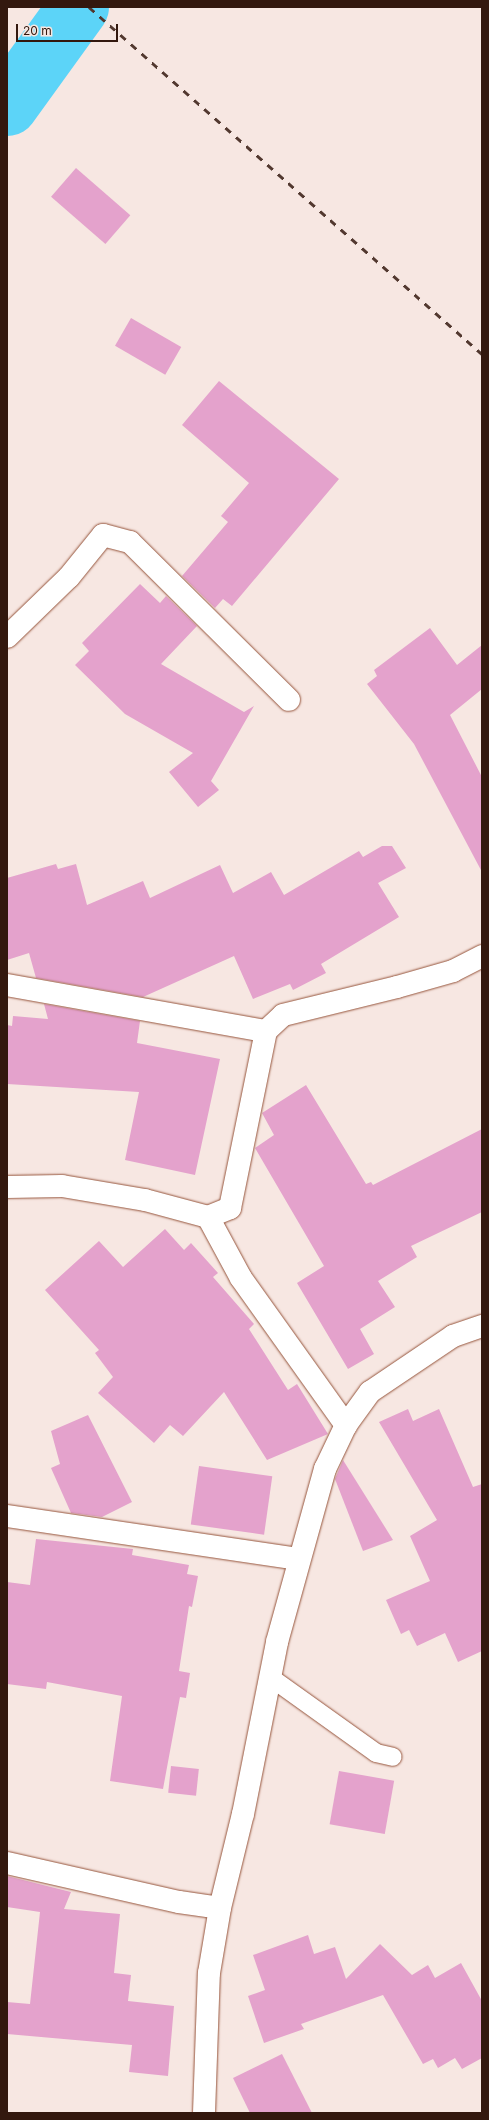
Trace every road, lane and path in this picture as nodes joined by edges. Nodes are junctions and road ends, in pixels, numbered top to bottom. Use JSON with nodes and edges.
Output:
{"nodes":[{"id":1,"x":7,"y":637,"type":"edge"},
{"id":2,"x":289,"y":700,"type":"dead end"},
{"id":3,"x":482,"y":956,"type":"edge"},
{"id":4,"x":7,"y":985,"type":"edge"},
{"id":5,"x":266,"y":1031,"type":"junction"},
{"id":6,"x":7,"y":1187,"type":"edge"},
{"id":7,"x":208,"y":1217,"type":"junction"},
{"id":8,"x":482,"y":1326,"type":"edge"},
{"id":9,"x":346,"y":1425,"type":"junction"},
{"id":10,"x":7,"y":1516,"type":"edge"},
{"id":11,"x":297,"y":1559,"type":"junction"},
{"id":12,"x":270,"y":1677,"type":"junction"},
{"id":13,"x":393,"y":1757,"type":"dead end"},
{"id":14,"x":7,"y":1863,"type":"edge"},
{"id":15,"x":220,"y":1908,"type":"junction"},
{"id":16,"x":204,"y":2113,"type":"edge"}],
"edges":[{"from":1,"to":2,"type":"street"},
{"from":3,"to":5,"type":"street"},
{"from":4,"to":5,"type":"street"},
{"from":5,"to":7,"type":"street"},
{"from":6,"to":7,"type":"street"},
{"from":7,"to":9,"type":"street"},
{"from":8,"to":9,"type":"street"},
{"from":9,"to":11,"type":"street"},
{"from":10,"to":11,"type":"street"},
{"from":11,"to":12,"type":"street"},
{"from":12,"to":13,"type":"lane"},
{"from":12,"to":15,"type":"street"},
{"from":14,"to":15,"type":"street"},
{"from":15,"to":16,"type":"street"}]}
